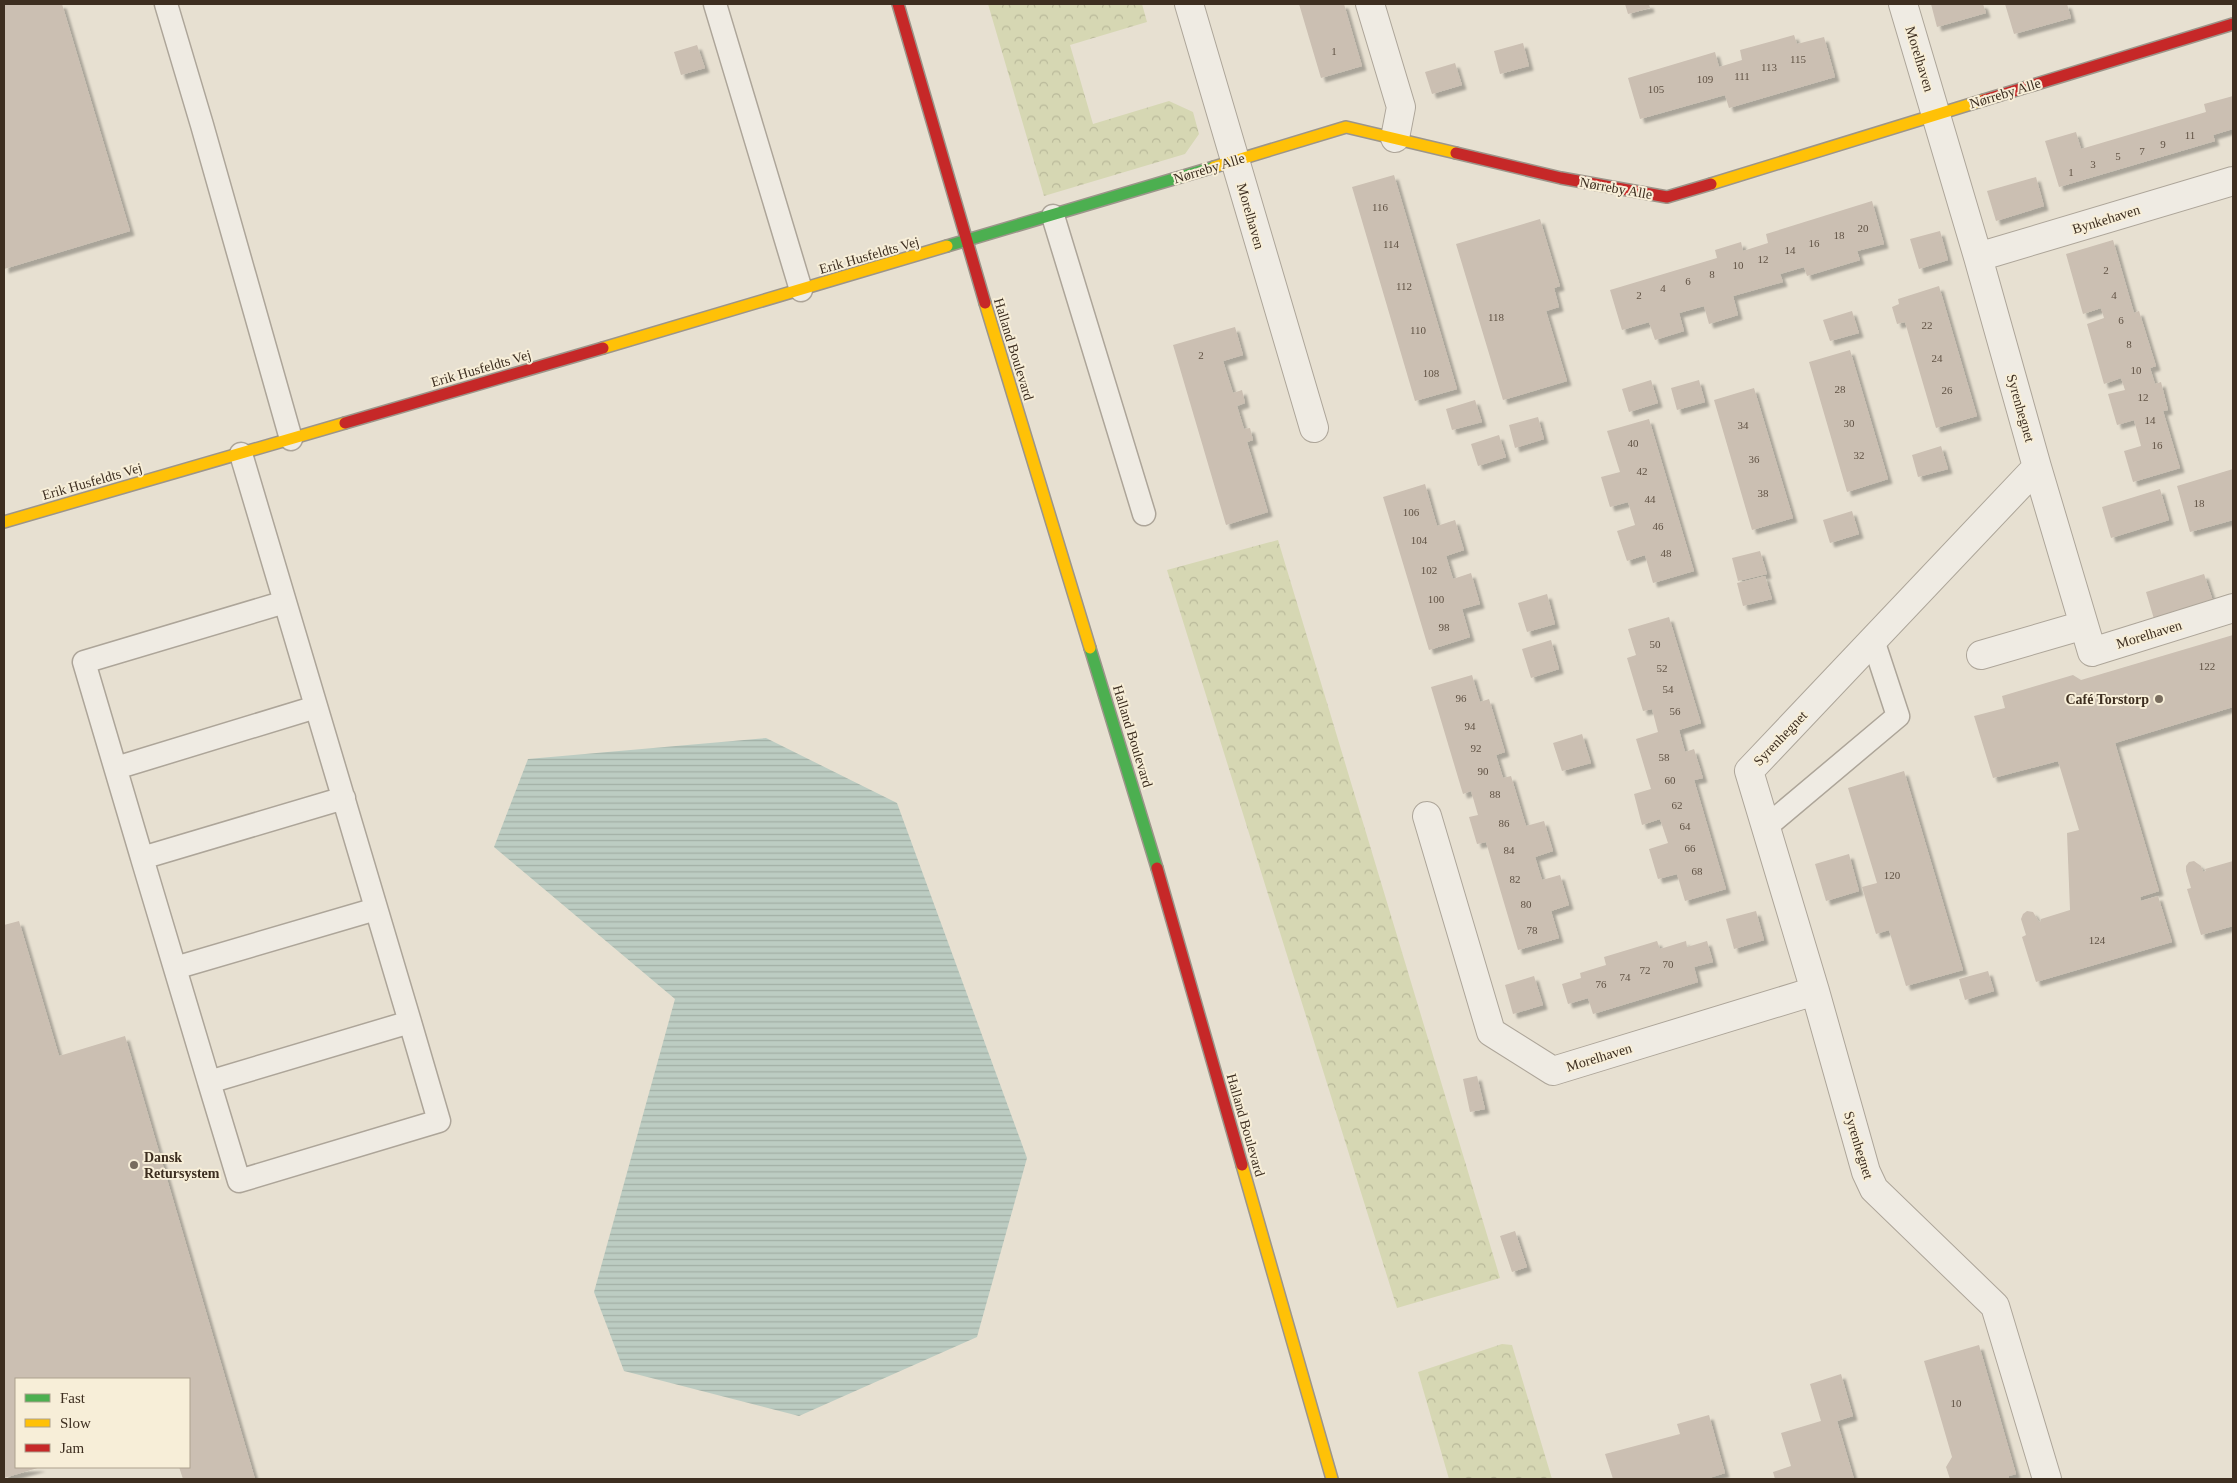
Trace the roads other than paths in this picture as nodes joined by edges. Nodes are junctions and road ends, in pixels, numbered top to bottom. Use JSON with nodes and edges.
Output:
{"nodes":[{"id":1,"x":166,"y":4,"type":"edge"},
{"id":2,"x":715,"y":4,"type":"edge"},
{"id":3,"x":898,"y":4,"type":"edge"},
{"id":4,"x":1189,"y":4,"type":"edge"},
{"id":5,"x":1370,"y":4,"type":"edge"},
{"id":6,"x":1903,"y":4,"type":"edge"},
{"id":7,"x":2233,"y":24,"type":"edge"},
{"id":8,"x":1937,"y":114,"type":"junction"},
{"id":9,"x":1395,"y":138,"type":"junction"},
{"id":10,"x":1234,"y":160,"type":"junction"},
{"id":11,"x":2233,"y":181,"type":"edge"},
{"id":12,"x":1053,"y":216,"type":"junction"},
{"id":13,"x":966,"y":242,"type":"junction"},
{"id":14,"x":1978,"y":257,"type":"junction"},
{"id":15,"x":801,"y":290,"type":"junction"},
{"id":16,"x":1314,"y":428,"type":"dead end"},
{"id":17,"x":291,"y":439,"type":"junction"},
{"id":18,"x":241,"y":454,"type":"junction"},
{"id":19,"x":2037,"y":467,"type":"junction"},
{"id":20,"x":1144,"y":514,"type":"dead end"},
{"id":21,"x":4,"y":522,"type":"edge"},
{"id":22,"x":285,"y":602,"type":"junction"},
{"id":23,"x":2233,"y":608,"type":"edge"},
{"id":24,"x":2084,"y":625,"type":"junction"},
{"id":25,"x":1873,"y":640,"type":"junction"},
{"id":26,"x":1981,"y":655,"type":"dead end"},
{"id":27,"x":316,"y":707,"type":"junction"},
{"id":28,"x":116,"y":768,"type":"junction"},
{"id":29,"x":344,"y":798,"type":"junction"},
{"id":30,"x":1427,"y":816,"type":"dead end"},
{"id":31,"x":1766,"y":826,"type":"junction"},
{"id":32,"x":142,"y":858,"type":"junction"},
{"id":33,"x":376,"y":908,"type":"junction"},
{"id":34,"x":175,"y":968,"type":"junction"},
{"id":35,"x":1815,"y":992,"type":"junction"},
{"id":36,"x":410,"y":1022,"type":"junction"},
{"id":37,"x":209,"y":1082,"type":"junction"},
{"id":38,"x":1332,"y":1479,"type":"edge"},
{"id":39,"x":2047,"y":1479,"type":"edge"}],
"edges":[{"from":1,"to":17,"type":"lane"},
{"from":2,"to":15,"type":"lane"},
{"from":3,"to":13,"type":"street","name":"Halland Boulevard"},
{"from":4,"to":10,"type":"street","name":"Morelhaven"},
{"from":5,"to":9,"type":"street"},
{"from":6,"to":8,"type":"street","name":"Morelhaven"},
{"from":7,"to":8,"type":"street","name":"Nørreby Alle"},
{"from":8,"to":9,"type":"street","name":"Nørreby Alle"},
{"from":8,"to":14,"type":"street","name":"Syrenhegnet"},
{"from":9,"to":10,"type":"street","name":"Nørreby Alle"},
{"from":10,"to":12,"type":"street","name":"Nørreby Alle"},
{"from":10,"to":16,"type":"street","name":"Morelhaven"},
{"from":11,"to":14,"type":"street","name":"Bynkehaven"},
{"from":12,"to":13,"type":"street","name":"Nørreby Alle"},
{"from":12,"to":20,"type":"lane"},
{"from":13,"to":15,"type":"street","name":"Erik Husfeldts Vej"},
{"from":13,"to":38,"type":"street","name":"Halland Boulevard"},
{"from":14,"to":19,"type":"street","name":"Syrenhegnet"},
{"from":15,"to":17,"type":"street","name":"Erik Husfeldts Vej"},
{"from":17,"to":18,"type":"street","name":"Erik Husfeldts Vej"},
{"from":18,"to":21,"type":"street","name":"Erik Husfeldts Vej"},
{"from":18,"to":22,"type":"lane"},
{"from":19,"to":24,"type":"street","name":"Morelhaven"},
{"from":19,"to":25,"type":"street","name":"Syrenhegnet"},
{"from":22,"to":27,"type":"lane"},
{"from":22,"to":28,"type":"lane"},
{"from":23,"to":24,"type":"street","name":"Morelhaven"},
{"from":24,"to":26,"type":"street"},
{"from":25,"to":31,"type":"street","name":"Syrenhegnet"},
{"from":25,"to":31,"type":"lane"},
{"from":27,"to":28,"type":"lane"},
{"from":27,"to":29,"type":"lane"},
{"from":28,"to":32,"type":"lane"},
{"from":29,"to":32,"type":"lane"},
{"from":29,"to":33,"type":"lane"},
{"from":30,"to":35,"type":"street","name":"Morelhaven"},
{"from":31,"to":35,"type":"street","name":"Syrenhegnet"},
{"from":32,"to":34,"type":"lane"},
{"from":33,"to":34,"type":"lane"},
{"from":33,"to":36,"type":"lane"},
{"from":34,"to":37,"type":"lane"},
{"from":35,"to":39,"type":"street","name":"Syrenhegnet"},
{"from":36,"to":37,"type":"lane"},
{"from":36,"to":37,"type":"lane"}]}
